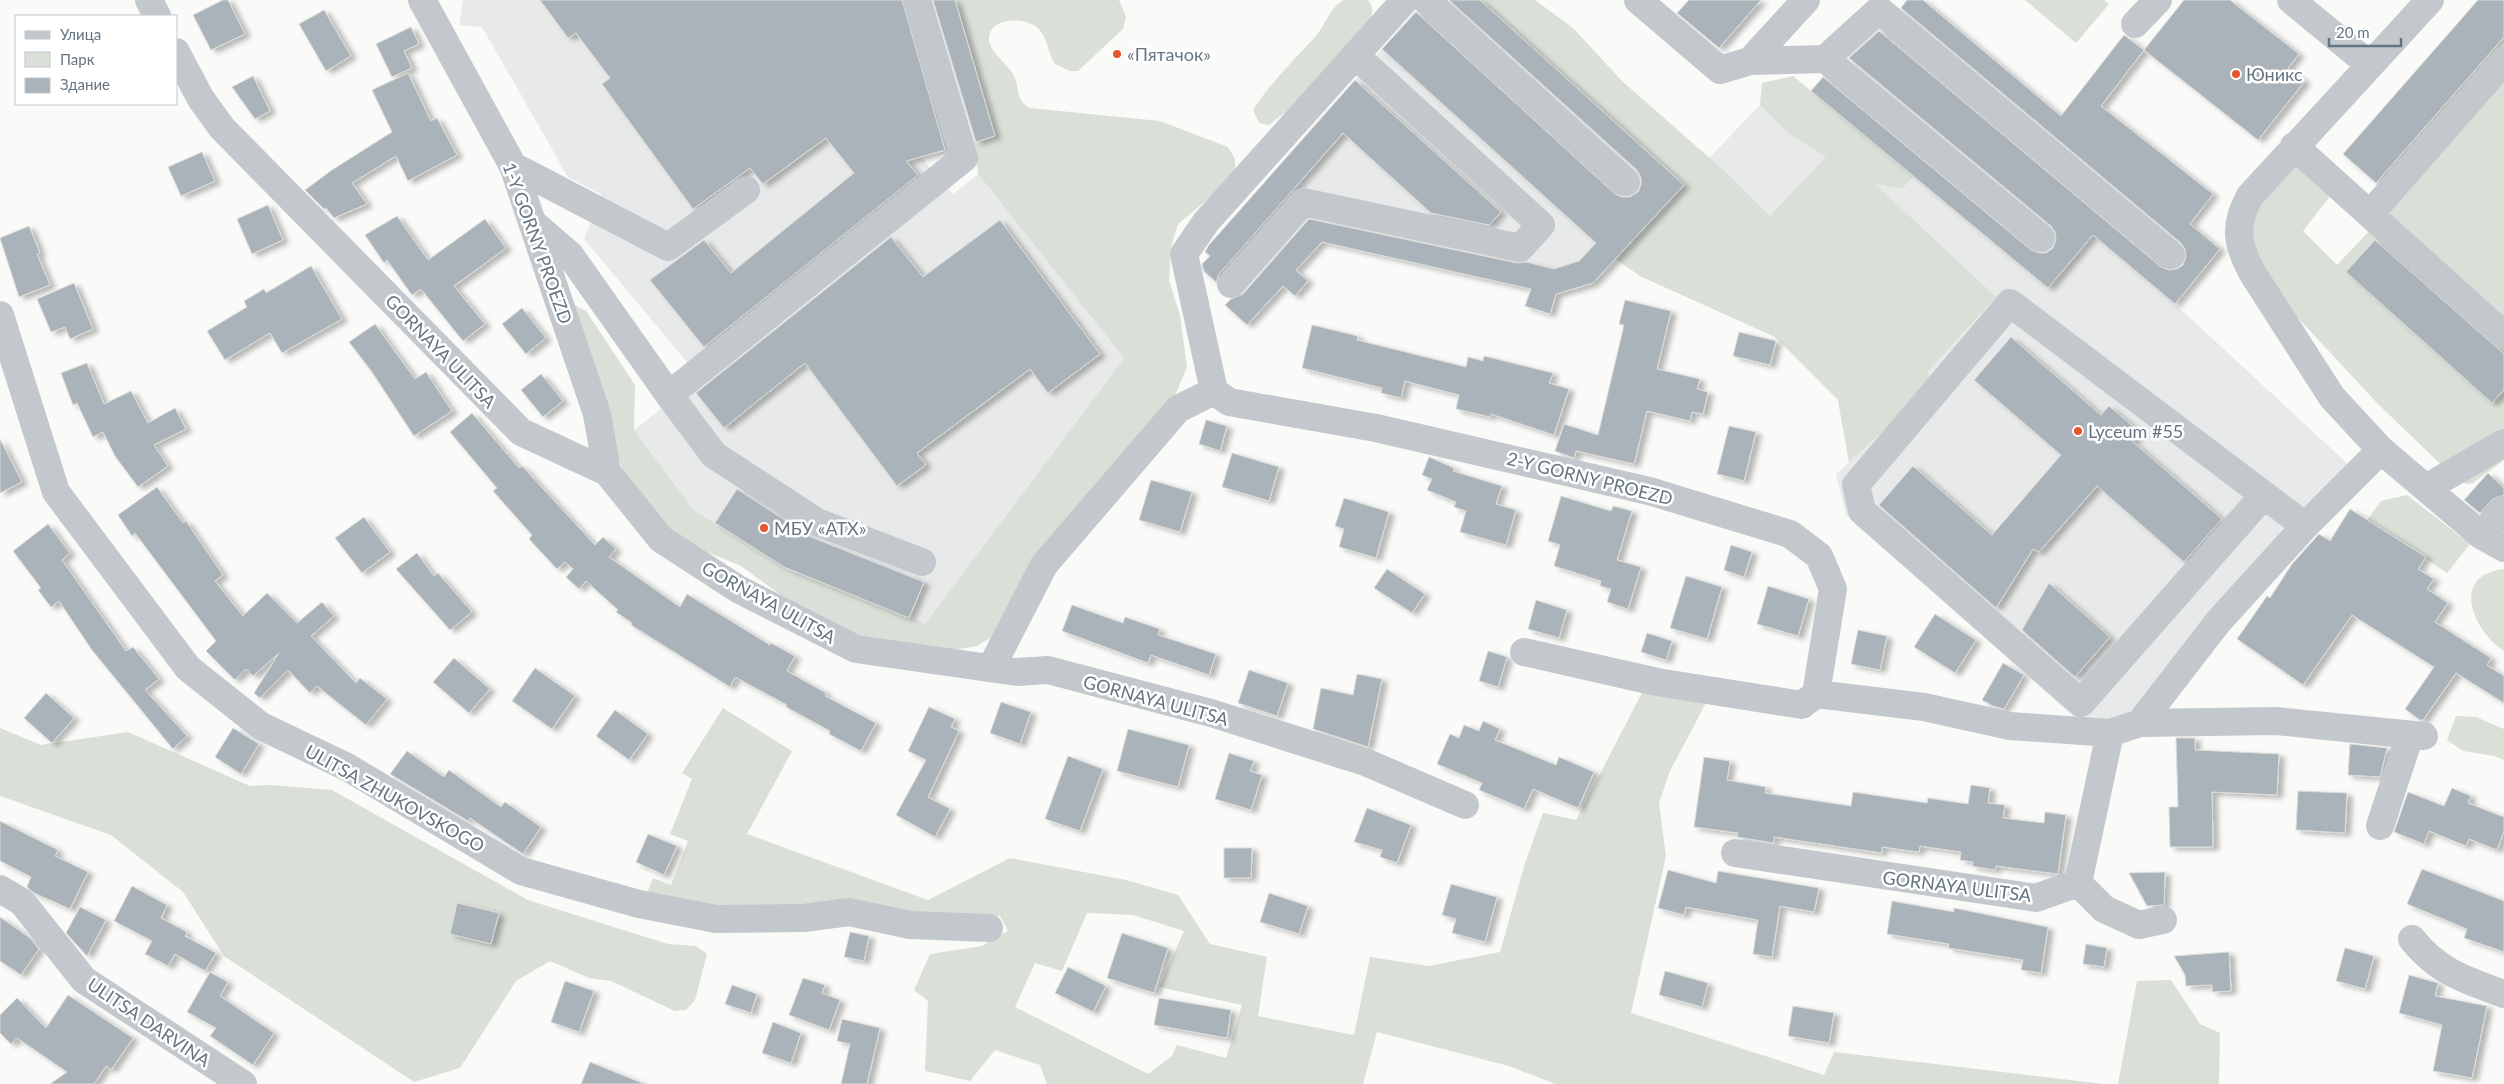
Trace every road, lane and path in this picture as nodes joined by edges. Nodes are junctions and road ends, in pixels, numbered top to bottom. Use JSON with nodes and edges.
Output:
{"nodes":[{"id":1,"x":149,"y":0,"type":"edge"},
{"id":2,"x":422,"y":0,"type":"edge"},
{"id":3,"x":917,"y":0,"type":"edge"},
{"id":4,"x":1404,"y":0,"type":"edge"},
{"id":5,"x":1426,"y":0,"type":"edge"},
{"id":6,"x":1638,"y":0,"type":"edge"},
{"id":7,"x":1806,"y":0,"type":"edge"},
{"id":8,"x":2158,"y":0,"type":"edge"},
{"id":9,"x":2291,"y":0,"type":"edge"},
{"id":10,"x":2430,"y":0,"type":"edge"},
{"id":11,"x":156,"y":15,"type":"edge"},
{"id":12,"x":2135,"y":24,"type":"dead end"},
{"id":13,"x":1355,"y":55,"type":"junction"},
{"id":14,"x":178,"y":56,"type":"edge"},
{"id":15,"x":1825,"y":60,"type":"junction"},
{"id":16,"x":1750,"y":61,"type":"junction"},
{"id":17,"x":2504,"y":61,"type":"edge"},
{"id":18,"x":2370,"y":65,"type":"junction"},
{"id":19,"x":2294,"y":146,"type":"junction"},
{"id":20,"x":513,"y":166,"type":"junction"},
{"id":21,"x":1626,"y":182,"type":"dead end"},
{"id":22,"x":746,"y":190,"type":"dead end"},
{"id":23,"x":2370,"y":214,"type":"junction"},
{"id":24,"x":532,"y":222,"type":"junction"},
{"id":25,"x":2041,"y":238,"type":"dead end"},
{"id":26,"x":2171,"y":256,"type":"dead end"},
{"id":27,"x":1231,"y":284,"type":"dead end"},
{"id":28,"x":0,"y":315,"type":"edge"},
{"id":29,"x":2504,"y":335,"type":"edge"},
{"id":30,"x":1214,"y":391,"type":"junction"},
{"id":31,"x":669,"y":394,"type":"junction"},
{"id":32,"x":2504,"y":443,"type":"edge"},
{"id":33,"x":2381,"y":450,"type":"junction"},
{"id":34,"x":607,"y":472,"type":"junction"},
{"id":35,"x":2426,"y":488,"type":"junction"},
{"id":36,"x":2264,"y":495,"type":"junction"},
{"id":37,"x":2504,"y":510,"type":"edge"},
{"id":38,"x":2305,"y":526,"type":"junction"},
{"id":39,"x":2493,"y":542,"type":"edge"},
{"id":40,"x":922,"y":562,"type":"dead end"},
{"id":41,"x":1524,"y":652,"type":"dead end"},
{"id":42,"x":990,"y":668,"type":"junction"},
{"id":43,"x":1816,"y":694,"type":"junction"},
{"id":44,"x":2140,"y":723,"type":"junction"},
{"id":45,"x":2110,"y":734,"type":"junction"},
{"id":46,"x":1464,"y":804,"type":"dead end"},
{"id":47,"x":2380,"y":826,"type":"dead end"},
{"id":48,"x":1735,"y":853,"type":"dead end"},
{"id":49,"x":2078,"y":883,"type":"junction"},
{"id":50,"x":0,"y":889,"type":"edge"},
{"id":51,"x":2163,"y":920,"type":"dead end"},
{"id":52,"x":989,"y":928,"type":"dead end"},
{"id":53,"x":2412,"y":939,"type":"dead end"},
{"id":54,"x":2504,"y":994,"type":"edge"},
{"id":55,"x":243,"y":1084,"type":"edge"}],
"edges":[{"from":1,"to":11,"type":"street"},
{"from":2,"to":20,"type":"street","name":"1-Y GORNY PROEZD"},
{"from":3,"to":31,"type":"street"},
{"from":4,"to":13,"type":"street"},
{"from":5,"to":21,"type":"street"},
{"from":6,"to":16,"type":"street"},
{"from":7,"to":16,"type":"street"},
{"from":8,"to":12,"type":"street"},
{"from":9,"to":18,"type":"street"},
{"from":10,"to":18,"type":"street"},
{"from":13,"to":27,"type":"street"},
{"from":13,"to":30,"type":"street"},
{"from":14,"to":34,"type":"street","name":"GORNAYA ULITSA"},
{"from":15,"to":16,"type":"street"},
{"from":15,"to":25,"type":"street"},
{"from":15,"to":26,"type":"street"},
{"from":17,"to":23,"type":"street"},
{"from":18,"to":19,"type":"street"},
{"from":19,"to":23,"type":"street"},
{"from":19,"to":33,"type":"street"},
{"from":20,"to":22,"type":"street"},
{"from":20,"to":24,"type":"street","name":"1-Y GORNY PROEZD"},
{"from":23,"to":29,"type":"street"},
{"from":24,"to":31,"type":"street"},
{"from":24,"to":34,"type":"street","name":"1-Y GORNY PROEZD"},
{"from":28,"to":52,"type":"street","name":"ULITSA ZHUKOVSKOGO"},
{"from":30,"to":42,"type":"street"},
{"from":30,"to":43,"type":"street","name":"2-Y GORNY PROEZD"},
{"from":31,"to":40,"type":"street"},
{"from":32,"to":35,"type":"street"},
{"from":33,"to":35,"type":"street"},
{"from":33,"to":38,"type":"street"},
{"from":34,"to":42,"type":"street","name":"GORNAYA ULITSA"},
{"from":35,"to":39,"type":"street"},
{"from":36,"to":36,"type":"street"},
{"from":36,"to":38,"type":"street"},
{"from":37,"to":39,"type":"street"},
{"from":38,"to":44,"type":"street"},
{"from":41,"to":43,"type":"street"},
{"from":42,"to":46,"type":"street","name":"GORNAYA ULITSA"},
{"from":43,"to":45,"type":"street"},
{"from":44,"to":45,"type":"street"},
{"from":44,"to":47,"type":"street"},
{"from":45,"to":49,"type":"street"},
{"from":48,"to":49,"type":"street","name":"GORNAYA ULITSA"},
{"from":49,"to":51,"type":"street"},
{"from":50,"to":55,"type":"street","name":"ULITSA DARVINA"},
{"from":53,"to":54,"type":"street"}]}
